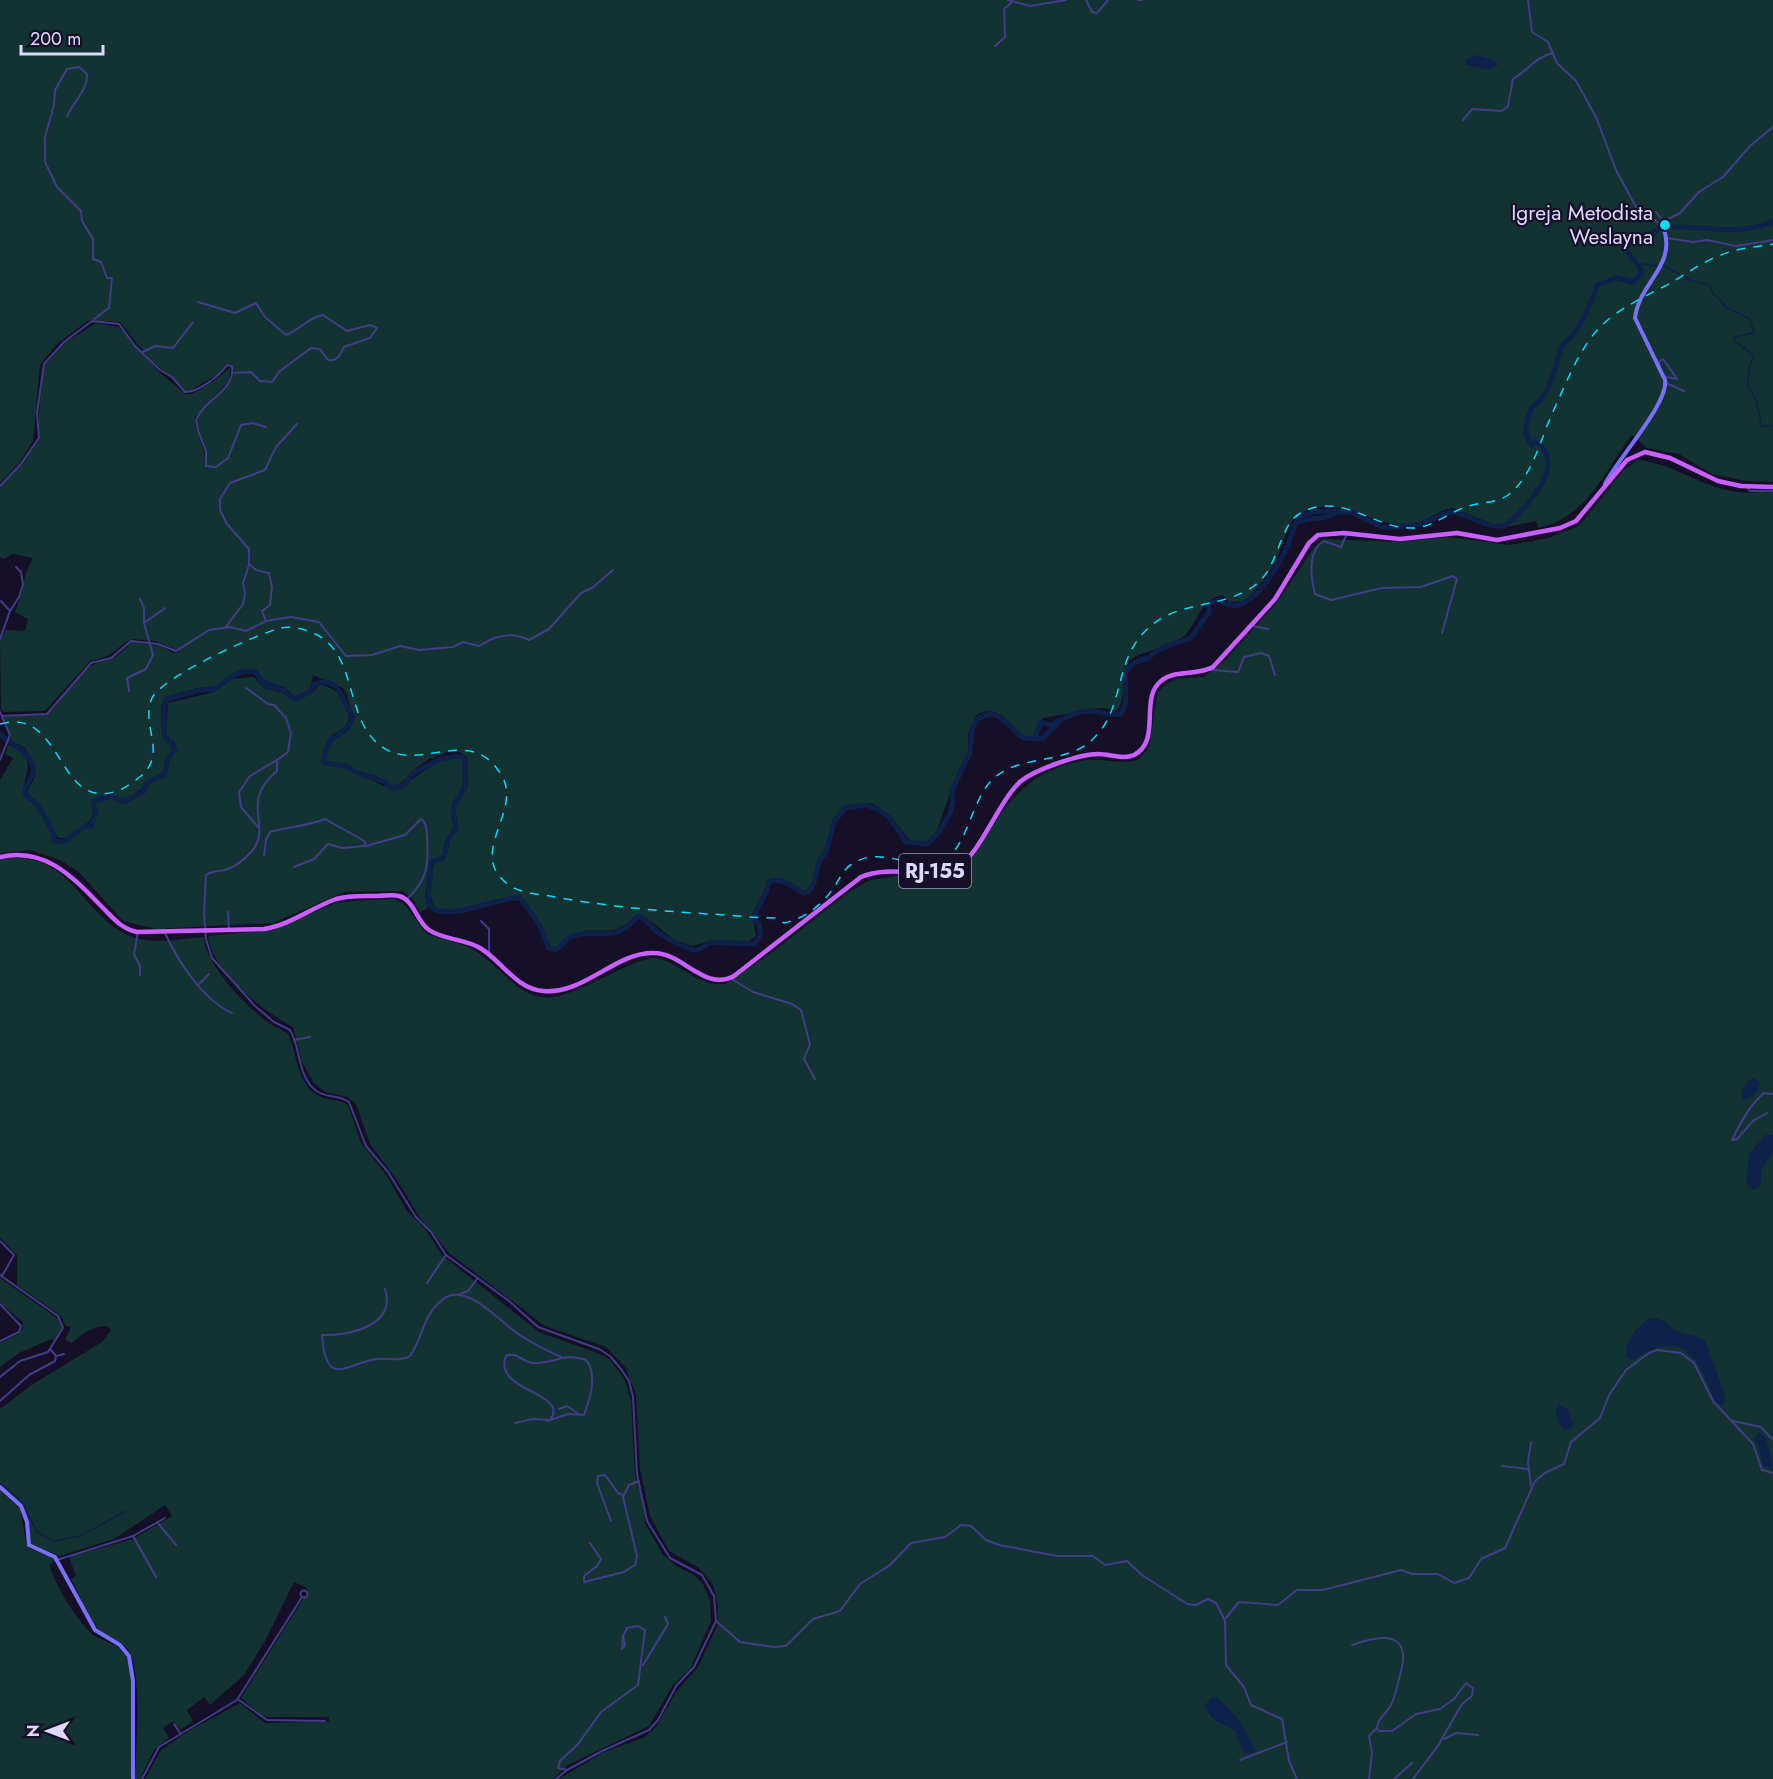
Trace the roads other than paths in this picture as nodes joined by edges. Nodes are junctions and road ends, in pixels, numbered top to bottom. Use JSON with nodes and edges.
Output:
{"nodes":[{"id":1,"x":1008,"y":0,"type":"edge"},
{"id":2,"x":1066,"y":0,"type":"edge"},
{"id":3,"x":1086,"y":0,"type":"edge"},
{"id":4,"x":1108,"y":0,"type":"edge"},
{"id":5,"x":1138,"y":0,"type":"edge"},
{"id":6,"x":1143,"y":0,"type":"edge"},
{"id":7,"x":1528,"y":1,"type":"edge"},
{"id":8,"x":1014,"y":3,"type":"junction"},
{"id":9,"x":995,"y":46,"type":"dead end"},
{"id":10,"x":1553,"y":53,"type":"junction"},
{"id":11,"x":67,"y":116,"type":"dead end"},
{"id":12,"x":1463,"y":120,"type":"dead end"},
{"id":13,"x":1773,"y":127,"type":"edge"},
{"id":14,"x":1656,"y":212,"type":"dead end"},
{"id":15,"x":1662,"y":224,"type":"junction"},
{"id":16,"x":1666,"y":236,"type":"junction"},
{"id":17,"x":1773,"y":240,"type":"edge"},
{"id":18,"x":198,"y":302,"type":"dead end"},
{"id":19,"x":92,"y":321,"type":"junction"},
{"id":20,"x":193,"y":322,"type":"dead end"},
{"id":21,"x":143,"y":352,"type":"junction"},
{"id":22,"x":232,"y":373,"type":"junction"},
{"id":23,"x":1664,"y":376,"type":"junction"},
{"id":24,"x":1666,"y":383,"type":"junction"},
{"id":25,"x":1684,"y":391,"type":"dead end"},
{"id":26,"x":297,"y":424,"type":"dead end"},
{"id":27,"x":266,"y":427,"type":"dead end"},
{"id":28,"x":0,"y":486,"type":"edge"},
{"id":29,"x":1773,"y":489,"type":"edge"},
{"id":30,"x":1602,"y":490,"type":"junction"},
{"id":31,"x":1347,"y":534,"type":"junction"},
{"id":32,"x":249,"y":564,"type":"junction"},
{"id":33,"x":16,"y":567,"type":"dead end"},
{"id":34,"x":613,"y":570,"type":"dead end"},
{"id":35,"x":140,"y":599,"type":"dead end"},
{"id":36,"x":1,"y":601,"type":"edge"},
{"id":37,"x":165,"y":608,"type":"dead end"},
{"id":38,"x":10,"y":611,"type":"junction"},
{"id":39,"x":266,"y":621,"type":"junction"},
{"id":40,"x":144,"y":623,"type":"junction"},
{"id":41,"x":1250,"y":626,"type":"junction"},
{"id":42,"x":226,"y":627,"type":"junction"},
{"id":43,"x":1268,"y":629,"type":"dead end"},
{"id":44,"x":1442,"y":633,"type":"dead end"},
{"id":45,"x":0,"y":639,"type":"edge"},
{"id":46,"x":152,"y":644,"type":"junction"},
{"id":47,"x":1208,"y":670,"type":"junction"},
{"id":48,"x":1275,"y":675,"type":"dead end"},
{"id":49,"x":246,"y":688,"type":"dead end"},
{"id":50,"x":129,"y":692,"type":"dead end"},
{"id":51,"x":0,"y":712,"type":"edge"},
{"id":52,"x":2,"y":717,"type":"junction"},
{"id":53,"x":0,"y":760,"type":"edge"},
{"id":54,"x":277,"y":760,"type":"junction"},
{"id":55,"x":259,"y":831,"type":"junction"},
{"id":56,"x":363,"y":846,"type":"junction"},
{"id":57,"x":264,"y":856,"type":"dead end"},
{"id":58,"x":0,"y":857,"type":"edge"},
{"id":59,"x":294,"y":867,"type":"dead end"},
{"id":60,"x":406,"y":900,"type":"junction"},
{"id":61,"x":228,"y":912,"type":"dead end"},
{"id":62,"x":481,"y":921,"type":"dead end"},
{"id":63,"x":206,"y":931,"type":"junction"},
{"id":64,"x":229,"y":931,"type":"junction"},
{"id":65,"x":138,"y":932,"type":"junction"},
{"id":66,"x":165,"y":933,"type":"junction"},
{"id":67,"x":489,"y":955,"type":"junction"},
{"id":68,"x":741,"y":970,"type":"junction"},
{"id":69,"x":209,"y":974,"type":"dead end"},
{"id":70,"x":140,"y":975,"type":"dead end"},
{"id":71,"x":730,"y":978,"type":"junction"},
{"id":72,"x":740,"y":982,"type":"junction"},
{"id":73,"x":199,"y":984,"type":"junction"},
{"id":74,"x":232,"y":1013,"type":"dead end"},
{"id":75,"x":310,"y":1037,"type":"dead end"},
{"id":76,"x":294,"y":1040,"type":"junction"},
{"id":77,"x":815,"y":1079,"type":"dead end"},
{"id":78,"x":1773,"y":1094,"type":"edge"},
{"id":79,"x":327,"y":1095,"type":"junction"},
{"id":80,"x":323,"y":1101,"type":"dead end"},
{"id":81,"x":1767,"y":1113,"type":"dead end"},
{"id":82,"x":0,"y":1240,"type":"edge"},
{"id":83,"x":446,"y":1255,"type":"junction"},
{"id":84,"x":1,"y":1275,"type":"edge"},
{"id":85,"x":477,"y":1279,"type":"junction"},
{"id":86,"x":428,"y":1283,"type":"dead end"},
{"id":87,"x":386,"y":1289,"type":"dead end"},
{"id":88,"x":457,"y":1295,"type":"junction"},
{"id":89,"x":0,"y":1304,"type":"edge"},
{"id":90,"x":0,"y":1341,"type":"edge"},
{"id":91,"x":51,"y":1349,"type":"junction"},
{"id":92,"x":64,"y":1354,"type":"dead end"},
{"id":93,"x":56,"y":1356,"type":"junction"},
{"id":94,"x":561,"y":1357,"type":"junction"},
{"id":95,"x":0,"y":1377,"type":"edge"},
{"id":96,"x":0,"y":1401,"type":"edge"},
{"id":97,"x":559,"y":1409,"type":"dead end"},
{"id":98,"x":582,"y":1417,"type":"junction"},
{"id":99,"x":547,"y":1421,"type":"junction"},
{"id":100,"x":1733,"y":1421,"type":"junction"},
{"id":101,"x":515,"y":1423,"type":"dead end"},
{"id":102,"x":1773,"y":1440,"type":"edge"},
{"id":103,"x":1531,"y":1442,"type":"dead end"},
{"id":104,"x":1502,"y":1466,"type":"dead end"},
{"id":105,"x":1529,"y":1469,"type":"junction"},
{"id":106,"x":1773,"y":1473,"type":"edge"},
{"id":107,"x":639,"y":1481,"type":"junction"},
{"id":108,"x":0,"y":1487,"type":"edge"},
{"id":109,"x":1531,"y":1489,"type":"junction"},
{"id":110,"x":623,"y":1495,"type":"junction"},
{"id":111,"x":165,"y":1518,"type":"dead end"},
{"id":112,"x":611,"y":1521,"type":"dead end"},
{"id":113,"x":157,"y":1522,"type":"junction"},
{"id":114,"x":133,"y":1536,"type":"junction"},
{"id":115,"x":590,"y":1543,"type":"dead end"},
{"id":116,"x":176,"y":1545,"type":"dead end"},
{"id":117,"x":57,"y":1560,"type":"junction"},
{"id":118,"x":156,"y":1577,"type":"dead end"},
{"id":119,"x":302,"y":1597,"type":"dead end"},
{"id":120,"x":665,"y":1617,"type":"dead end"},
{"id":121,"x":716,"y":1621,"type":"junction"},
{"id":122,"x":1225,"y":1621,"type":"junction"},
{"id":123,"x":623,"y":1636,"type":"dead end"},
{"id":124,"x":1352,"y":1645,"type":"dead end"},
{"id":125,"x":641,"y":1668,"type":"junction"},
{"id":126,"x":238,"y":1699,"type":"junction"},
{"id":127,"x":325,"y":1720,"type":"dead end"},
{"id":128,"x":174,"y":1724,"type":"dead end"},
{"id":129,"x":1377,"y":1728,"type":"junction"},
{"id":130,"x":180,"y":1733,"type":"junction"},
{"id":131,"x":1478,"y":1735,"type":"dead end"},
{"id":132,"x":1287,"y":1742,"type":"junction"},
{"id":133,"x":1440,"y":1742,"type":"junction"},
{"id":134,"x":1240,"y":1760,"type":"dead end"},
{"id":135,"x":1412,"y":1763,"type":"dead end"},
{"id":136,"x":567,"y":1770,"type":"junction"},
{"id":137,"x":133,"y":1779,"type":"edge"},
{"id":138,"x":142,"y":1779,"type":"edge"},
{"id":139,"x":556,"y":1779,"type":"edge"},
{"id":140,"x":1297,"y":1779,"type":"edge"},
{"id":141,"x":1369,"y":1779,"type":"edge"},
{"id":142,"x":1394,"y":1779,"type":"edge"},
{"id":143,"x":1413,"y":1779,"type":"edge"}],
"edges":[{"from":1,"to":8,"type":"street"},
{"from":2,"to":8,"type":"street"},
{"from":3,"to":4,"type":"street"},
{"from":5,"to":6,"type":"street"},
{"from":7,"to":10,"type":"street"},
{"from":8,"to":9,"type":"street"},
{"from":10,"to":12,"type":"street"},
{"from":10,"to":15,"type":"street"},
{"from":11,"to":19,"type":"street"},
{"from":13,"to":15,"type":"street"},
{"from":14,"to":15,"type":"street"},
{"from":15,"to":16,"type":"street"},
{"from":16,"to":17,"type":"street"},
{"from":16,"to":23,"type":"street"},
{"from":18,"to":22,"type":"street"},
{"from":19,"to":21,"type":"street"},
{"from":19,"to":28,"type":"street"},
{"from":20,"to":21,"type":"street"},
{"from":21,"to":22,"type":"street"},
{"from":22,"to":27,"type":"street"},
{"from":23,"to":23,"type":"street"},
{"from":23,"to":24,"type":"street"},
{"from":24,"to":25,"type":"street"},
{"from":24,"to":30,"type":"street"},
{"from":26,"to":32,"type":"street"},
{"from":29,"to":30,"type":"main road"},
{"from":30,"to":31,"type":"main road"},
{"from":31,"to":41,"type":"main road"},
{"from":31,"to":44,"type":"street"},
{"from":32,"to":39,"type":"street"},
{"from":32,"to":42,"type":"street"},
{"from":33,"to":38,"type":"street"},
{"from":34,"to":39,"type":"street"},
{"from":35,"to":40,"type":"street"},
{"from":36,"to":38,"type":"street"},
{"from":37,"to":40,"type":"street"},
{"from":38,"to":45,"type":"street"},
{"from":39,"to":42,"type":"street"},
{"from":40,"to":46,"type":"street"},
{"from":41,"to":43,"type":"street"},
{"from":41,"to":47,"type":"main road"},
{"from":42,"to":46,"type":"street"},
{"from":46,"to":50,"type":"street"},
{"from":46,"to":52,"type":"street"},
{"from":47,"to":48,"type":"street"},
{"from":47,"to":68,"type":"main road","number":"RJ-155"},
{"from":49,"to":54,"type":"street"},
{"from":51,"to":52,"type":"street"},
{"from":52,"to":53,"type":"street"},
{"from":54,"to":55,"type":"street"},
{"from":54,"to":55,"type":"street"},
{"from":55,"to":63,"type":"street"},
{"from":56,"to":57,"type":"street"},
{"from":56,"to":59,"type":"street"},
{"from":56,"to":60,"type":"street"},
{"from":58,"to":65,"type":"main road"},
{"from":60,"to":64,"type":"main road"},
{"from":60,"to":67,"type":"main road"},
{"from":61,"to":64,"type":"street"},
{"from":62,"to":67,"type":"street"},
{"from":63,"to":64,"type":"main road"},
{"from":63,"to":66,"type":"main road"},
{"from":63,"to":76,"type":"street"},
{"from":65,"to":66,"type":"main road"},
{"from":65,"to":70,"type":"street"},
{"from":66,"to":73,"type":"street"},
{"from":67,"to":71,"type":"main road"},
{"from":68,"to":71,"type":"main road","number":"RJ-155"},
{"from":68,"to":72,"type":"street"},
{"from":69,"to":73,"type":"street"},
{"from":71,"to":72,"type":"street"},
{"from":72,"to":77,"type":"street"},
{"from":73,"to":74,"type":"street"},
{"from":75,"to":76,"type":"street"},
{"from":76,"to":79,"type":"street"},
{"from":78,"to":81,"type":"street"},
{"from":79,"to":80,"type":"street"},
{"from":79,"to":83,"type":"street"},
{"from":82,"to":84,"type":"street"},
{"from":83,"to":85,"type":"street"},
{"from":83,"to":86,"type":"street"},
{"from":84,"to":91,"type":"street"},
{"from":85,"to":88,"type":"street"},
{"from":85,"to":107,"type":"street"},
{"from":87,"to":88,"type":"street"},
{"from":88,"to":94,"type":"street"},
{"from":89,"to":90,"type":"street"},
{"from":91,"to":93,"type":"street"},
{"from":91,"to":95,"type":"street"},
{"from":92,"to":93,"type":"street"},
{"from":93,"to":96,"type":"street"},
{"from":94,"to":98,"type":"street"},
{"from":94,"to":99,"type":"street"},
{"from":97,"to":98,"type":"street"},
{"from":98,"to":99,"type":"street"},
{"from":99,"to":101,"type":"street"},
{"from":100,"to":102,"type":"street"},
{"from":100,"to":106,"type":"street"},
{"from":100,"to":109,"type":"street"},
{"from":103,"to":105,"type":"street"},
{"from":104,"to":105,"type":"street"},
{"from":105,"to":109,"type":"street"},
{"from":107,"to":110,"type":"street"},
{"from":107,"to":121,"type":"street"},
{"from":108,"to":117,"type":"street"},
{"from":109,"to":122,"type":"street"},
{"from":110,"to":112,"type":"street"},
{"from":110,"to":115,"type":"street"},
{"from":111,"to":113,"type":"street"},
{"from":113,"to":114,"type":"street"},
{"from":113,"to":116,"type":"street"},
{"from":114,"to":117,"type":"street"},
{"from":114,"to":118,"type":"street"},
{"from":117,"to":137,"type":"street"},
{"from":119,"to":126,"type":"street"},
{"from":120,"to":125,"type":"street"},
{"from":121,"to":122,"type":"street"},
{"from":121,"to":136,"type":"street"},
{"from":122,"to":132,"type":"street"},
{"from":123,"to":125,"type":"street"},
{"from":124,"to":129,"type":"street"},
{"from":125,"to":136,"type":"street"},
{"from":126,"to":127,"type":"street"},
{"from":126,"to":130,"type":"street"},
{"from":128,"to":130,"type":"street"},
{"from":129,"to":133,"type":"street"},
{"from":129,"to":141,"type":"street"},
{"from":130,"to":138,"type":"street"},
{"from":131,"to":133,"type":"street"},
{"from":132,"to":134,"type":"street"},
{"from":132,"to":140,"type":"street"},
{"from":133,"to":143,"type":"street"},
{"from":135,"to":142,"type":"street"},
{"from":136,"to":139,"type":"street"}]}
